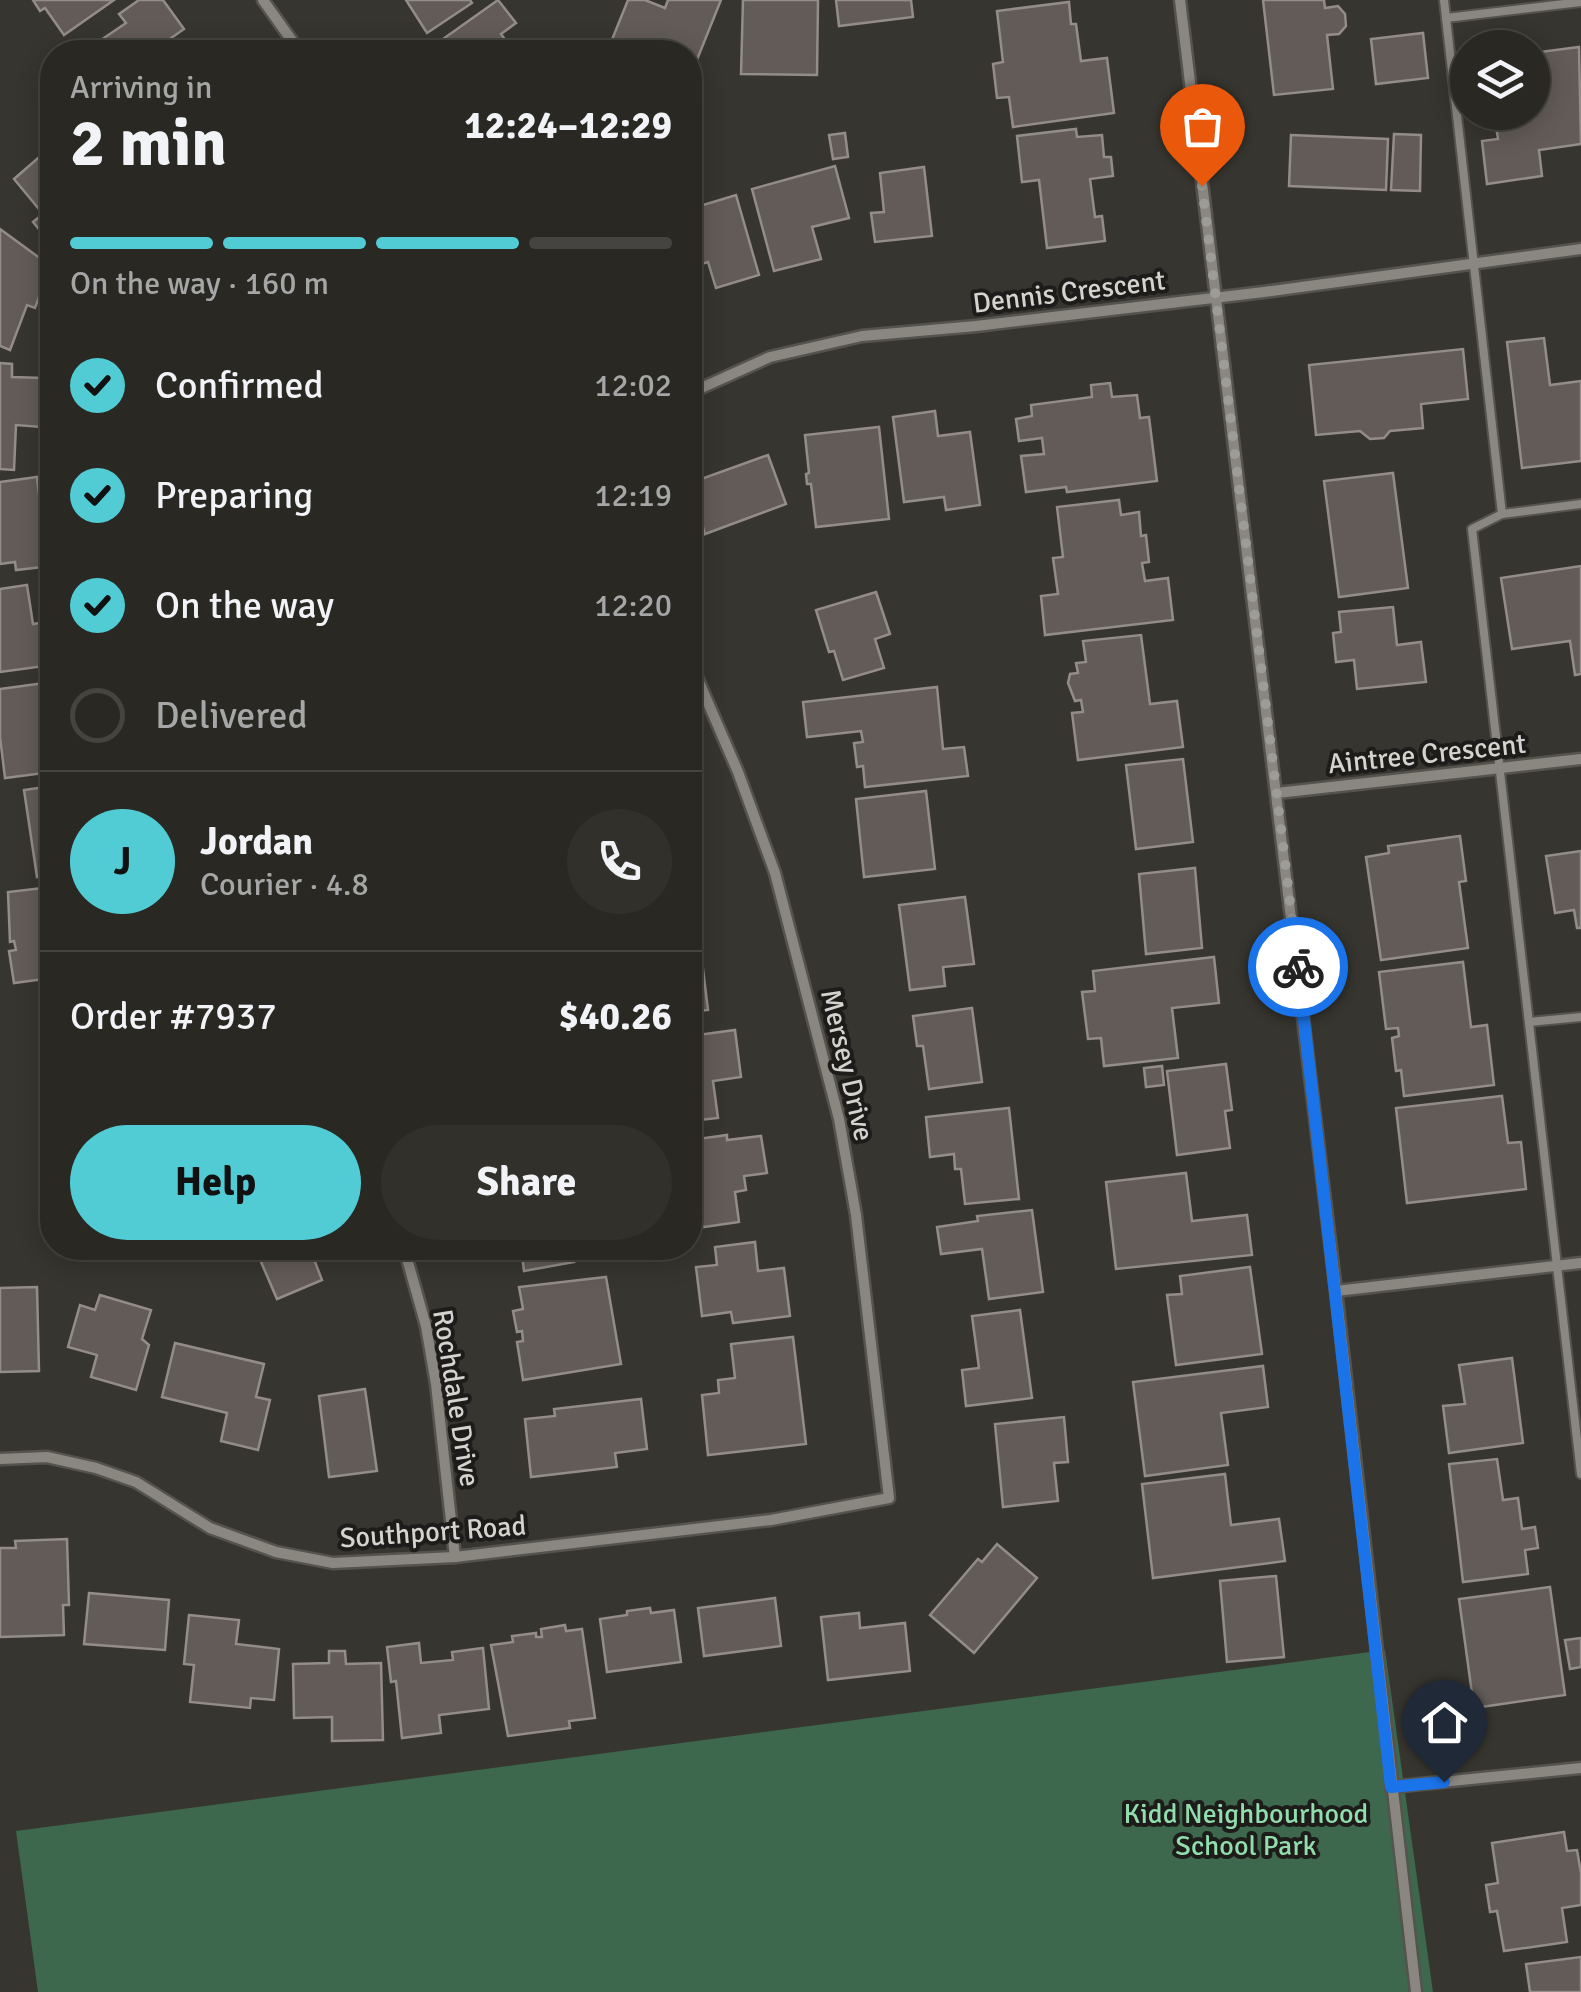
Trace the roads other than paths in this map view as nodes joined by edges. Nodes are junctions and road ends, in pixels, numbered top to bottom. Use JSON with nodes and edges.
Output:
{"nodes":[{"id":1,"x":263,"y":0,"type":"edge"},
{"id":2,"x":1180,"y":0,"type":"edge"},
{"id":3,"x":1444,"y":0,"type":"edge"},
{"id":4,"x":1581,"y":2,"type":"edge"},
{"id":5,"x":1446,"y":18,"type":"junction"},
{"id":6,"x":291,"y":40,"type":"edge"},
{"id":7,"x":1581,"y":249,"type":"edge"},
{"id":8,"x":1475,"y":261,"type":"junction"},
{"id":9,"x":1216,"y":297,"type":"junction"},
{"id":10,"x":702,"y":388,"type":"edge"},
{"id":11,"x":1581,"y":504,"type":"edge"},
{"id":12,"x":1502,"y":514,"type":"junction"},
{"id":13,"x":702,"y":689,"type":"edge"},
{"id":14,"x":1581,"y":759,"type":"edge"},
{"id":15,"x":1500,"y":769,"type":"junction"},
{"id":16,"x":1277,"y":793,"type":"junction"},
{"id":17,"x":1581,"y":1017,"type":"edge"},
{"id":18,"x":1530,"y":1022,"type":"junction"},
{"id":19,"x":407,"y":1260,"type":"edge"},
{"id":20,"x":1581,"y":1263,"type":"edge"},
{"id":21,"x":1558,"y":1265,"type":"junction"},
{"id":22,"x":1336,"y":1292,"type":"junction"},
{"id":23,"x":0,"y":1459,"type":"edge"},
{"id":24,"x":1581,"y":1474,"type":"edge"},
{"id":25,"x":889,"y":1498,"type":"joint"},
{"id":26,"x":456,"y":1557,"type":"junction"},
{"id":27,"x":1581,"y":1768,"type":"edge"},
{"id":28,"x":1391,"y":1787,"type":"junction"},
{"id":29,"x":1416,"y":1992,"type":"edge"}],
"edges":[{"from":1,"to":6,"type":"street"},
{"from":2,"to":9,"type":"street"},
{"from":3,"to":5,"type":"lane"},
{"from":4,"to":5,"type":"lane"},
{"from":5,"to":8,"type":"lane"},
{"from":7,"to":8,"type":"street","name":"Dennis Crescent"},
{"from":8,"to":9,"type":"street","name":"Dennis Crescent"},
{"from":8,"to":12,"type":"lane"},
{"from":9,"to":10,"type":"street","name":"Dennis Crescent"},
{"from":9,"to":16,"type":"street"},
{"from":11,"to":12,"type":"lane"},
{"from":12,"to":15,"type":"lane"},
{"from":13,"to":25,"type":"street","name":"Mersey Drive"},
{"from":14,"to":15,"type":"street","name":"Aintree Crescent"},
{"from":15,"to":16,"type":"street","name":"Aintree Crescent"},
{"from":15,"to":18,"type":"lane"},
{"from":16,"to":22,"type":"street"},
{"from":17,"to":18,"type":"lane"},
{"from":18,"to":21,"type":"lane"},
{"from":19,"to":26,"type":"street","name":"Rochdale Drive"},
{"from":20,"to":21,"type":"street"},
{"from":21,"to":22,"type":"street"},
{"from":21,"to":24,"type":"lane"},
{"from":22,"to":28,"type":"street"},
{"from":23,"to":26,"type":"street","name":"Southport Road"},
{"from":25,"to":26,"type":"street","name":"Southport Road"},
{"from":27,"to":28,"type":"street"},
{"from":28,"to":29,"type":"street"}]}
